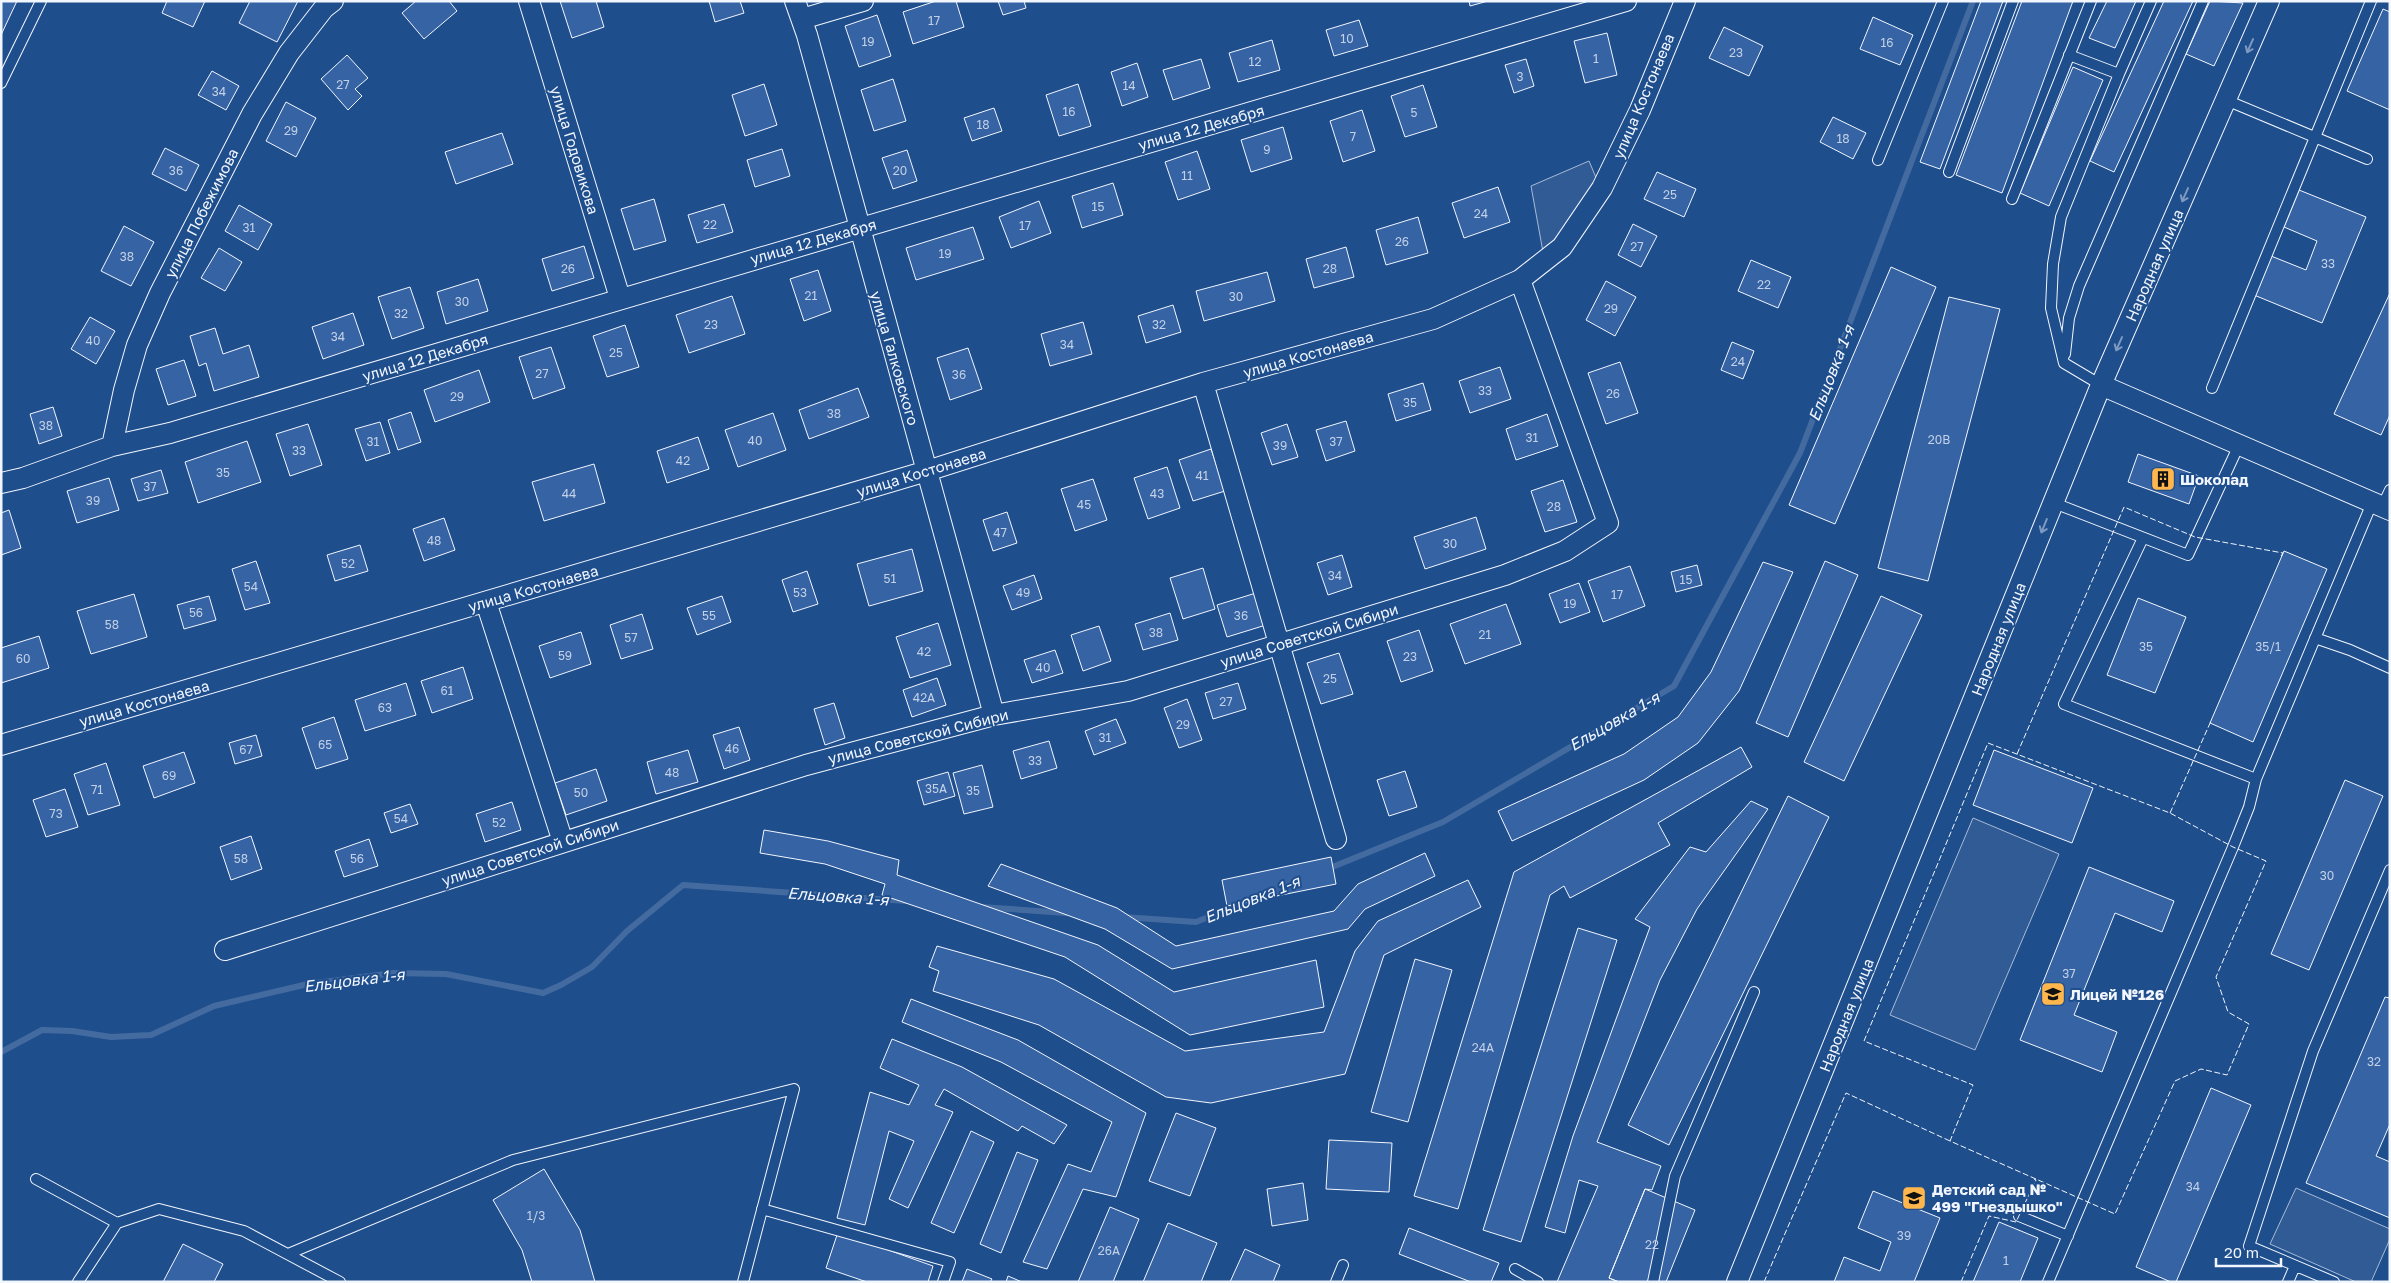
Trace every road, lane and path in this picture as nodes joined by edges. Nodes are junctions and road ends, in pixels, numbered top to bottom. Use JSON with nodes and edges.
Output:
{"nodes":[{"id":1,"x":41,"y":1,"type":"edge"},
{"id":2,"x":333,"y":1,"type":"edge"},
{"id":3,"x":530,"y":1,"type":"edge"},
{"id":4,"x":863,"y":1,"type":"edge"},
{"id":5,"x":1626,"y":1,"type":"edge"},
{"id":6,"x":1684,"y":1,"type":"edge"},
{"id":7,"x":1942,"y":1,"type":"edge"},
{"id":8,"x":2013,"y":1,"type":"edge"},
{"id":9,"x":2091,"y":1,"type":"edge"},
{"id":10,"x":2151,"y":1,"type":"edge"},
{"id":11,"x":2203,"y":1,"type":"edge"},
{"id":12,"x":2269,"y":1,"type":"edge"},
{"id":13,"x":2371,"y":1,"type":"edge"},
{"id":14,"x":799,"y":10,"type":"edge"},
{"id":15,"x":2069,"y":55,"type":"junction"},
{"id":16,"x":2118,"y":74,"type":"junction"},
{"id":17,"x":1,"y":83,"type":"edge"},
{"id":18,"x":2226,"y":100,"type":"junction"},
{"id":19,"x":2315,"y":137,"type":"junction"},
{"id":20,"x":2368,"y":158,"type":"dead end"},
{"id":21,"x":1878,"y":160,"type":"dead end"},
{"id":22,"x":1949,"y":172,"type":"dead end"},
{"id":23,"x":2012,"y":199,"type":"dead end"},
{"id":24,"x":858,"y":228,"type":"junction"},
{"id":25,"x":1520,"y":280,"type":"junction"},
{"id":26,"x":620,"y":298,"type":"junction"},
{"id":27,"x":2064,"y":363,"type":"junction"},
{"id":28,"x":1203,"y":383,"type":"junction"},
{"id":29,"x":2101,"y":385,"type":"junction"},
{"id":30,"x":2212,"y":388,"type":"dead end"},
{"id":31,"x":2239,"y":445,"type":"junction"},
{"id":32,"x":112,"y":446,"type":"junction"},
{"id":33,"x":927,"y":471,"type":"junction"},
{"id":34,"x":1,"y":483,"type":"edge"},
{"id":35,"x":2054,"y":502,"type":"junction"},
{"id":36,"x":2383,"y":503,"type":"edge"},
{"id":37,"x":2143,"y":538,"type":"junction"},
{"id":38,"x":486,"y":602,"type":"junction"},
{"id":39,"x":2315,"y":638,"type":"junction"},
{"id":40,"x":1278,"y":645,"type":"junction"},
{"id":41,"x":2390,"y":668,"type":"edge"},
{"id":42,"x":994,"y":715,"type":"junction"},
{"id":43,"x":1,"y":745,"type":"edge"},
{"id":44,"x":2256,"y":780,"type":"junction"},
{"id":45,"x":1336,"y":839,"type":"dead end"},
{"id":46,"x":563,"y":842,"type":"junction"},
{"id":47,"x":2389,"y":876,"type":"edge"},
{"id":48,"x":225,"y":950,"type":"dead end"},
{"id":49,"x":1754,"y":992,"type":"dead end"},
{"id":50,"x":36,"y":1179,"type":"dead end"},
{"id":51,"x":762,"y":1209,"type":"junction"},
{"id":52,"x":2019,"y":1216,"type":"dead end"},
{"id":53,"x":117,"y":1224,"type":"junction"},
{"id":54,"x":2068,"y":1236,"type":"junction"},
{"id":55,"x":288,"y":1254,"type":"junction"},
{"id":56,"x":1343,"y":1265,"type":"dead end"},
{"id":57,"x":2295,"y":1266,"type":"junction"},
{"id":58,"x":1516,"y":1269,"type":"dead end"},
{"id":59,"x":78,"y":1282,"type":"edge"},
{"id":60,"x":340,"y":1282,"type":"edge"},
{"id":61,"x":743,"y":1282,"type":"edge"},
{"id":62,"x":943,"y":1282,"type":"edge"},
{"id":63,"x":1336,"y":1282,"type":"edge"},
{"id":64,"x":1538,"y":1282,"type":"edge"},
{"id":65,"x":1653,"y":1282,"type":"edge"},
{"id":66,"x":1737,"y":1282,"type":"edge"},
{"id":67,"x":2048,"y":1282,"type":"edge"},
{"id":68,"x":2288,"y":1282,"type":"edge"},
{"id":69,"x":2334,"y":1282,"type":"edge"}],
"edges":[{"from":1,"to":17,"type":"lane"},
{"from":2,"to":32,"type":"street","name":"улица Побежимова"},
{"from":3,"to":26,"type":"street","name":"улица Годовикова"},
{"from":4,"to":14,"type":"street"},
{"from":5,"to":24,"type":"street","name":"улица 12 Декабря"},
{"from":6,"to":25,"type":"street","name":"улица Костонаева"},
{"from":7,"to":21,"type":"lane"},
{"from":8,"to":22,"type":"lane"},
{"from":9,"to":15,"type":"lane"},
{"from":10,"to":16,"type":"lane"},
{"from":11,"to":27,"type":"lane"},
{"from":12,"to":18,"type":"street","name":"Народная улица","one_way":true},
{"from":13,"to":19,"type":"lane"},
{"from":14,"to":24,"type":"street","name":"улица Галковского"},
{"from":15,"to":16,"type":"lane"},
{"from":15,"to":23,"type":"lane"},
{"from":16,"to":27,"type":"lane"},
{"from":18,"to":19,"type":"lane"},
{"from":18,"to":29,"type":"street","name":"Народная улица","one_way":true},
{"from":19,"to":20,"type":"lane"},
{"from":19,"to":30,"type":"lane"},
{"from":24,"to":26,"type":"street","name":"улица 12 Декабря"},
{"from":24,"to":33,"type":"street","name":"улица Галковского"},
{"from":25,"to":28,"type":"street","name":"улица Костонаева"},
{"from":25,"to":40,"type":"street","name":"улица Советской Сибири"},
{"from":26,"to":32,"type":"street","name":"улица 12 Декабря"},
{"from":27,"to":29,"type":"lane"},
{"from":28,"to":33,"type":"street","name":"улица Костонаева"},
{"from":28,"to":40,"type":"street"},
{"from":29,"to":31,"type":"street"},
{"from":29,"to":35,"type":"street","name":"Народная улица"},
{"from":31,"to":36,"type":"street"},
{"from":31,"to":37,"type":"lane"},
{"from":32,"to":34,"type":"street","name":"улица 12 Декабря"},
{"from":33,"to":38,"type":"street","name":"улица Костонаева"},
{"from":33,"to":42,"type":"street","name":"улица Галковского"},
{"from":35,"to":37,"type":"lane"},
{"from":35,"to":66,"type":"street","name":"Народная улица","one_way":true},
{"from":36,"to":39,"type":"lane"},
{"from":37,"to":44,"type":"lane"},
{"from":38,"to":43,"type":"street","name":"улица Костонаева"},
{"from":38,"to":46,"type":"street"},
{"from":39,"to":41,"type":"lane"},
{"from":39,"to":44,"type":"lane"},
{"from":40,"to":42,"type":"street","name":"улица Советской Сибири"},
{"from":40,"to":45,"type":"street"},
{"from":42,"to":46,"type":"street","name":"улица Советской Сибири"},
{"from":44,"to":54,"type":"lane"},
{"from":46,"to":48,"type":"street","name":"улица Советской Сибири"},
{"from":47,"to":57,"type":"lane"},
{"from":49,"to":65,"type":"lane"},
{"from":50,"to":53,"type":"lane"},
{"from":51,"to":55,"type":"lane"},
{"from":51,"to":61,"type":"lane"},
{"from":51,"to":62,"type":"lane"},
{"from":52,"to":54,"type":"lane"},
{"from":53,"to":55,"type":"lane"},
{"from":53,"to":59,"type":"lane"},
{"from":54,"to":67,"type":"lane"},
{"from":55,"to":60,"type":"lane"},
{"from":56,"to":63,"type":"lane"},
{"from":57,"to":68,"type":"lane"},
{"from":57,"to":69,"type":"lane"},
{"from":58,"to":64,"type":"lane"}]}
